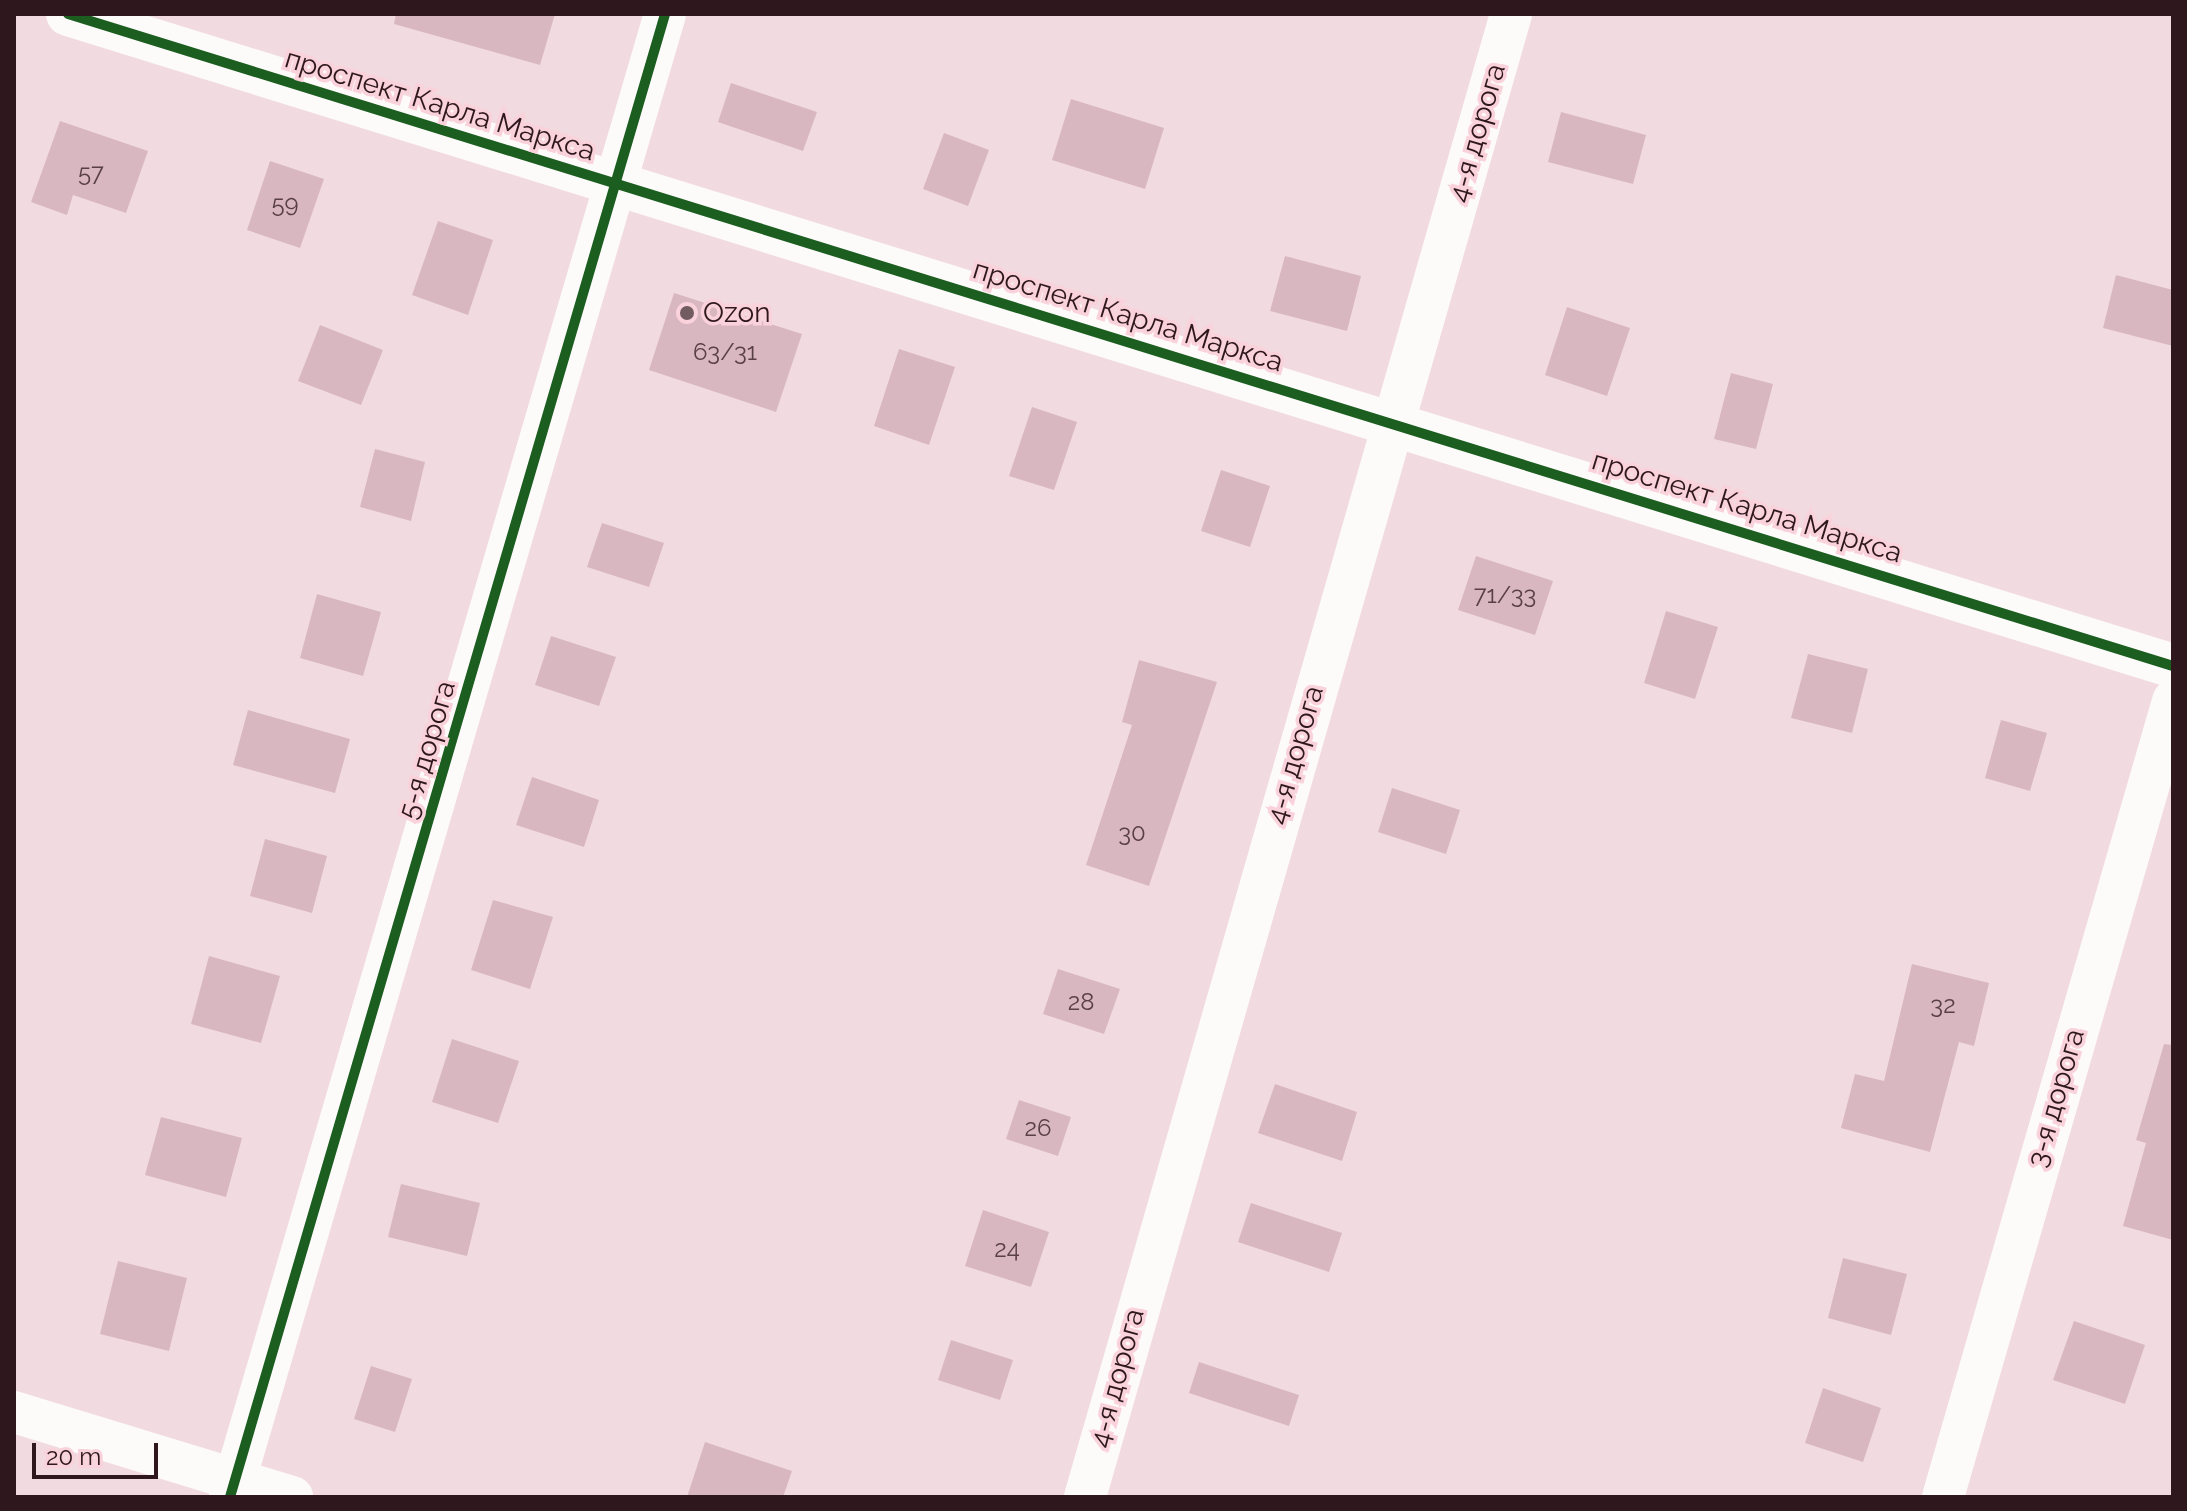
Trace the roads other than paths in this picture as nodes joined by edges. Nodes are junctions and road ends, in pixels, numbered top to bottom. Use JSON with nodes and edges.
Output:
{"nodes":[{"id":1,"x":68,"y":14,"type":"edge"},
{"id":2,"x":665,"y":14,"type":"edge"},
{"id":3,"x":1511,"y":14,"type":"edge"},
{"id":4,"x":617,"y":186,"type":"junction"},
{"id":5,"x":1392,"y":421,"type":"junction"},
{"id":6,"x":2173,"y":666,"type":"edge"},
{"id":7,"x":2173,"y":701,"type":"edge"},
{"id":8,"x":14,"y":1412,"type":"edge"},
{"id":9,"x":232,"y":1488,"type":"edge"},
{"id":10,"x":292,"y":1497,"type":"edge"},
{"id":11,"x":1085,"y":1497,"type":"edge"},
{"id":12,"x":1943,"y":1497,"type":"edge"}],
"edges":[{"from":1,"to":4,"type":"street","name":"проспект Карла Маркса"},
{"from":2,"to":4,"type":"street","name":"5-я дорога"},
{"from":3,"to":5,"type":"street","name":"4-я дорога"},
{"from":4,"to":5,"type":"street","name":"проспект Карла Маркса"},
{"from":4,"to":9,"type":"street","name":"5-я дорога"},
{"from":5,"to":6,"type":"street","name":"проспект Карла Маркса"},
{"from":5,"to":11,"type":"street","name":"4-я дорога"},
{"from":7,"to":12,"type":"street","name":"3-я дорога"},
{"from":8,"to":9,"type":"street"},
{"from":9,"to":10,"type":"street"}]}
